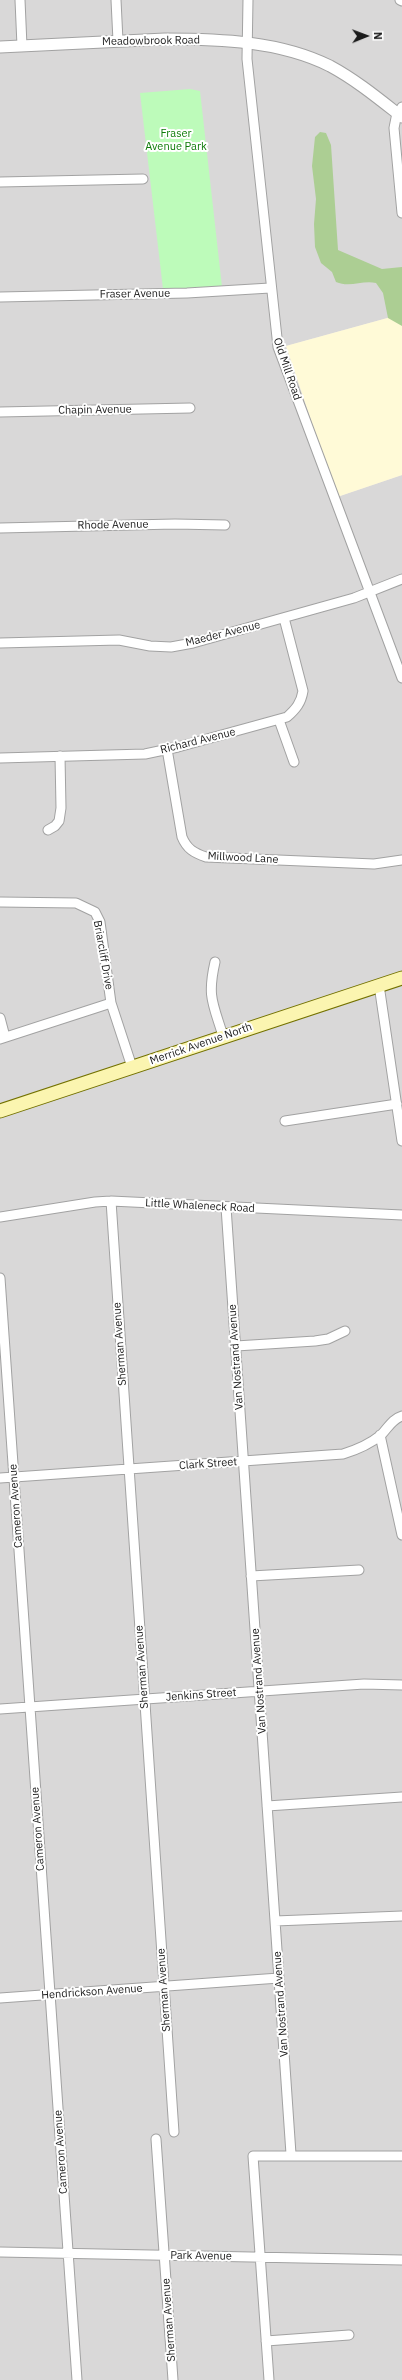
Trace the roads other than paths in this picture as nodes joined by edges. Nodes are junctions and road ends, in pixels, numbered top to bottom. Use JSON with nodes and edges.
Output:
{"nodes":[{"id":1,"x":20,"y":0,"type":"edge"},
{"id":2,"x":116,"y":0,"type":"edge"},
{"id":3,"x":248,"y":0,"type":"edge"},
{"id":4,"x":118,"y":41,"type":"junction"},
{"id":5,"x":248,"y":44,"type":"junction"},
{"id":6,"x":22,"y":46,"type":"junction"},
{"id":7,"x":0,"y":47,"type":"edge"},
{"id":8,"x":401,"y":113,"type":"edge"},
{"id":9,"x":143,"y":179,"type":"dead end"},
{"id":10,"x":0,"y":182,"type":"edge"},
{"id":11,"x":402,"y":213,"type":"edge"},
{"id":12,"x":270,"y":288,"type":"junction"},
{"id":13,"x":0,"y":297,"type":"edge"},
{"id":14,"x":190,"y":408,"type":"dead end"},
{"id":15,"x":0,"y":412,"type":"edge"},
{"id":16,"x":225,"y":525,"type":"dead end"},
{"id":17,"x":0,"y":528,"type":"edge"},
{"id":18,"x":402,"y":579,"type":"edge"},
{"id":19,"x":369,"y":592,"type":"junction"},
{"id":20,"x":284,"y":618,"type":"junction"},
{"id":21,"x":0,"y":643,"type":"edge"},
{"id":22,"x":402,"y":678,"type":"edge"},
{"id":23,"x":279,"y":720,"type":"junction"},
{"id":24,"x":167,"y":749,"type":"junction"},
{"id":25,"x":60,"y":756,"type":"junction"},
{"id":26,"x":0,"y":758,"type":"edge"},
{"id":27,"x":294,"y":762,"type":"dead end"},
{"id":28,"x":48,"y":830,"type":"dead end"},
{"id":29,"x":402,"y":860,"type":"edge"},
{"id":30,"x":0,"y":902,"type":"edge"},
{"id":31,"x":215,"y":962,"type":"dead end"},
{"id":32,"x":402,"y":978,"type":"edge"},
{"id":33,"x":379,"y":986,"type":"junction"},
{"id":34,"x":111,"y":1003,"type":"junction"},
{"id":35,"x":0,"y":1018,"type":"edge"},
{"id":36,"x":223,"y":1036,"type":"junction"},
{"id":37,"x":3,"y":1038,"type":"edge"},
{"id":38,"x":132,"y":1068,"type":"junction"},
{"id":39,"x":397,"y":1104,"type":"junction"},
{"id":40,"x":0,"y":1111,"type":"edge"},
{"id":41,"x":285,"y":1121,"type":"dead end"},
{"id":42,"x":402,"y":1141,"type":"edge"},
{"id":43,"x":111,"y":1201,"type":"junction"},
{"id":44,"x":226,"y":1207,"type":"junction"},
{"id":45,"x":402,"y":1215,"type":"edge"},
{"id":46,"x":0,"y":1217,"type":"edge"},
{"id":47,"x":0,"y":1278,"type":"edge"},
{"id":48,"x":345,"y":1331,"type":"dead end"},
{"id":49,"x":236,"y":1346,"type":"junction"},
{"id":50,"x":402,"y":1416,"type":"edge"},
{"id":51,"x":380,"y":1435,"type":"junction"},
{"id":52,"x":243,"y":1462,"type":"junction"},
{"id":53,"x":129,"y":1470,"type":"junction"},
{"id":54,"x":0,"y":1478,"type":"edge"},
{"id":55,"x":14,"y":1478,"type":"junction"},
{"id":56,"x":402,"y":1535,"type":"edge"},
{"id":57,"x":359,"y":1570,"type":"dead end"},
{"id":58,"x":251,"y":1576,"type":"junction"},
{"id":59,"x":402,"y":1685,"type":"edge"},
{"id":60,"x":260,"y":1691,"type":"junction"},
{"id":61,"x":145,"y":1699,"type":"junction"},
{"id":62,"x":30,"y":1707,"type":"junction"},
{"id":63,"x":0,"y":1709,"type":"edge"},
{"id":64,"x":402,"y":1797,"type":"edge"},
{"id":65,"x":267,"y":1806,"type":"junction"},
{"id":66,"x":402,"y":1916,"type":"edge"},
{"id":67,"x":275,"y":1922,"type":"junction"},
{"id":68,"x":279,"y":1978,"type":"junction"},
{"id":69,"x":164,"y":1987,"type":"junction"},
{"id":70,"x":50,"y":1994,"type":"junction"},
{"id":71,"x":0,"y":1998,"type":"edge"},
{"id":72,"x":174,"y":2132,"type":"dead end"},
{"id":73,"x":156,"y":2139,"type":"dead end"},
{"id":74,"x":291,"y":2154,"type":"junction"},
{"id":75,"x":402,"y":2156,"type":"edge"},
{"id":76,"x":0,"y":2252,"type":"edge"},
{"id":77,"x":68,"y":2253,"type":"junction"},
{"id":78,"x":164,"y":2255,"type":"junction"},
{"id":79,"x":260,"y":2257,"type":"junction"},
{"id":80,"x":402,"y":2260,"type":"edge"},
{"id":81,"x":349,"y":2335,"type":"dead end"},
{"id":82,"x":266,"y":2341,"type":"junction"},
{"id":83,"x":77,"y":2380,"type":"edge"},
{"id":84,"x":173,"y":2380,"type":"edge"},
{"id":85,"x":269,"y":2380,"type":"edge"}],
"edges":[{"from":1,"to":6,"type":"street"},
{"from":2,"to":4,"type":"street"},
{"from":3,"to":5,"type":"street","name":"Old Mill Road"},
{"from":4,"to":5,"type":"street","name":"Meadowbrook Road"},
{"from":4,"to":6,"type":"street","name":"Meadowbrook Road"},
{"from":5,"to":8,"type":"street","name":"Meadowbrook Road"},
{"from":5,"to":12,"type":"street","name":"Old Mill Road"},
{"from":6,"to":7,"type":"street","name":"Meadowbrook Road"},
{"from":8,"to":11,"type":"street"},
{"from":9,"to":10,"type":"street"},
{"from":12,"to":13,"type":"street","name":"Fraser Avenue"},
{"from":12,"to":19,"type":"street","name":"Old Mill Road"},
{"from":14,"to":15,"type":"street","name":"Chapin Avenue"},
{"from":16,"to":17,"type":"street","name":"Rhode Avenue"},
{"from":18,"to":19,"type":"street","name":"Maeder Avenue"},
{"from":19,"to":20,"type":"street","name":"Maeder Avenue"},
{"from":19,"to":22,"type":"street","name":"Old Mill Road"},
{"from":20,"to":21,"type":"street","name":"Maeder Avenue"},
{"from":20,"to":23,"type":"street","name":"Richard Avenue"},
{"from":23,"to":24,"type":"street","name":"Richard Avenue"},
{"from":23,"to":27,"type":"street"},
{"from":24,"to":25,"type":"street","name":"Richard Avenue"},
{"from":24,"to":29,"type":"street","name":"Millwood Lane"},
{"from":25,"to":26,"type":"street","name":"Richard Avenue"},
{"from":25,"to":28,"type":"street"},
{"from":30,"to":34,"type":"street","name":"Briarcliff Drive"},
{"from":31,"to":36,"type":"street"},
{"from":32,"to":33,"type":"main road","name":"Merrick Avenue North"},
{"from":33,"to":36,"type":"main road","name":"Merrick Avenue North"},
{"from":33,"to":39,"type":"street"},
{"from":34,"to":37,"type":"street"},
{"from":34,"to":38,"type":"street","name":"Briarcliff Drive"},
{"from":35,"to":37,"type":"street"},
{"from":36,"to":38,"type":"main road","name":"Merrick Avenue North"},
{"from":38,"to":40,"type":"main road","name":"Merrick Avenue North"},
{"from":39,"to":41,"type":"street"},
{"from":39,"to":42,"type":"street"},
{"from":43,"to":44,"type":"street","name":"Little Whaleneck Road"},
{"from":43,"to":46,"type":"street","name":"Little Whaleneck Road"},
{"from":43,"to":53,"type":"street","name":"Sherman Avenue"},
{"from":44,"to":45,"type":"street","name":"Little Whaleneck Road"},
{"from":44,"to":49,"type":"street","name":"Van Nostrand Avenue"},
{"from":47,"to":55,"type":"street","name":"Cameron Avenue"},
{"from":48,"to":49,"type":"street"},
{"from":49,"to":52,"type":"street","name":"Van Nostrand Avenue"},
{"from":50,"to":51,"type":"street","name":"Clark Street"},
{"from":51,"to":52,"type":"street","name":"Clark Street"},
{"from":51,"to":56,"type":"street"},
{"from":52,"to":53,"type":"street","name":"Clark Street"},
{"from":52,"to":58,"type":"street","name":"Van Nostrand Avenue"},
{"from":53,"to":55,"type":"street","name":"Clark Street"},
{"from":53,"to":61,"type":"street","name":"Sherman Avenue"},
{"from":54,"to":55,"type":"street","name":"Clark Street"},
{"from":55,"to":62,"type":"street","name":"Cameron Avenue"},
{"from":57,"to":58,"type":"street"},
{"from":58,"to":60,"type":"street","name":"Van Nostrand Avenue"},
{"from":59,"to":60,"type":"street","name":"Jenkins Street"},
{"from":60,"to":61,"type":"street","name":"Jenkins Street"},
{"from":60,"to":65,"type":"street","name":"Van Nostrand Avenue"},
{"from":61,"to":62,"type":"street","name":"Jenkins Street"},
{"from":61,"to":69,"type":"street","name":"Sherman Avenue"},
{"from":62,"to":63,"type":"street","name":"Jenkins Street"},
{"from":62,"to":70,"type":"street","name":"Cameron Avenue"},
{"from":64,"to":65,"type":"street"},
{"from":65,"to":67,"type":"street","name":"Van Nostrand Avenue"},
{"from":66,"to":67,"type":"street"},
{"from":67,"to":68,"type":"street","name":"Van Nostrand Avenue"},
{"from":68,"to":69,"type":"street","name":"Hendrickson Avenue"},
{"from":68,"to":74,"type":"street","name":"Van Nostrand Avenue"},
{"from":69,"to":70,"type":"street","name":"Hendrickson Avenue"},
{"from":69,"to":72,"type":"street","name":"Sherman Avenue"},
{"from":70,"to":71,"type":"street","name":"Hendrickson Avenue"},
{"from":70,"to":77,"type":"street","name":"Cameron Avenue"},
{"from":73,"to":78,"type":"street","name":"Sherman Avenue"},
{"from":74,"to":75,"type":"street"},
{"from":74,"to":79,"type":"street"},
{"from":76,"to":77,"type":"street","name":"Park Avenue"},
{"from":77,"to":78,"type":"street","name":"Park Avenue"},
{"from":77,"to":83,"type":"street","name":"Cameron Avenue"},
{"from":78,"to":79,"type":"street","name":"Park Avenue"},
{"from":78,"to":84,"type":"street","name":"Sherman Avenue"},
{"from":79,"to":80,"type":"street","name":"Park Avenue"},
{"from":79,"to":82,"type":"street"},
{"from":81,"to":82,"type":"street"},
{"from":82,"to":85,"type":"street"}]}
